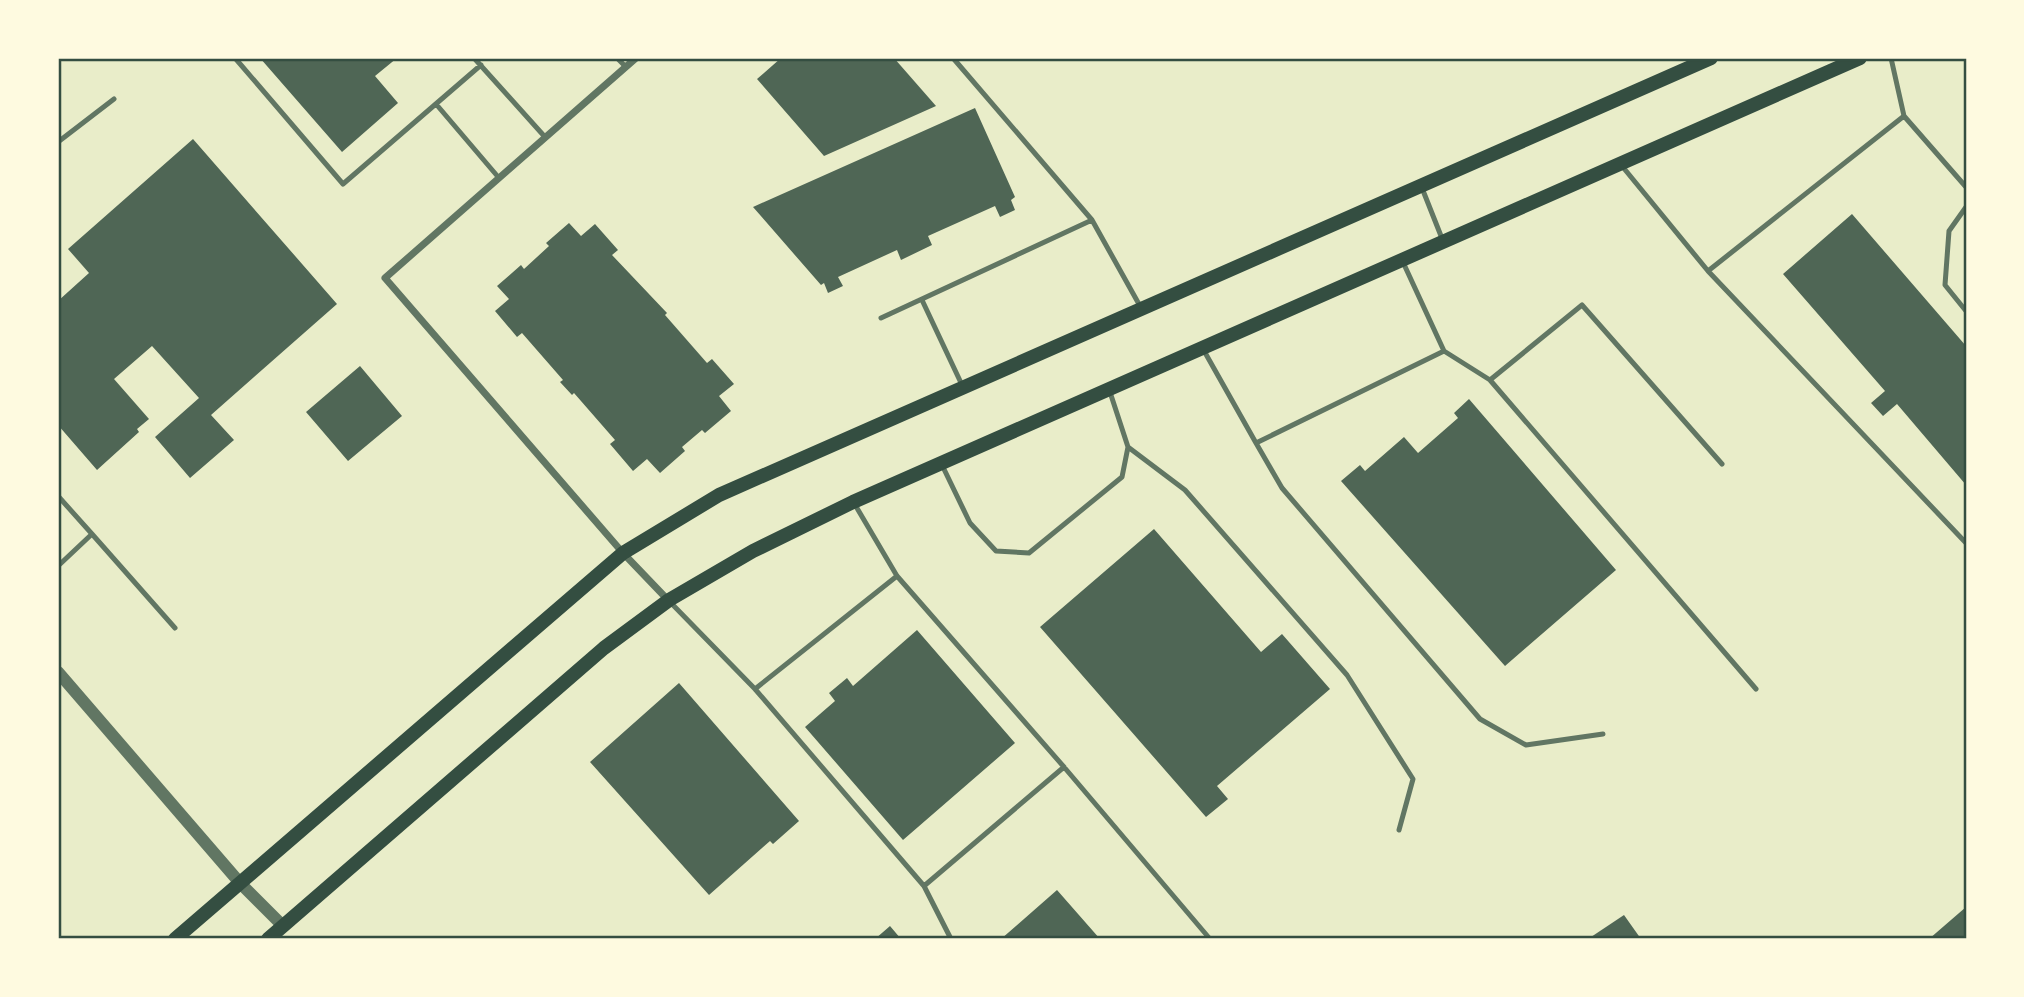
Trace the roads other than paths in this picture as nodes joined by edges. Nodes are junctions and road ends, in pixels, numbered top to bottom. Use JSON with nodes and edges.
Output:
{"nodes":[{"id":1,"x":235,"y":58,"type":"edge"},
{"id":2,"x":474,"y":58,"type":"edge"},
{"id":3,"x":618,"y":58,"type":"edge"},
{"id":4,"x":636,"y":58,"type":"edge"},
{"id":5,"x":953,"y":58,"type":"edge"},
{"id":6,"x":1711,"y":58,"type":"edge"},
{"id":7,"x":1860,"y":58,"type":"edge"},
{"id":8,"x":1891,"y":58,"type":"edge"},
{"id":9,"x":481,"y":65,"type":"junction"},
{"id":10,"x":626,"y":67,"type":"junction"},
{"id":11,"x":114,"y":99,"type":"dead end"},
{"id":12,"x":436,"y":104,"type":"junction"},
{"id":13,"x":1904,"y":116,"type":"junction"},
{"id":14,"x":545,"y":137,"type":"junction"},
{"id":15,"x":58,"y":142,"type":"edge"},
{"id":16,"x":1620,"y":164,"type":"junction"},
{"id":17,"x":499,"y":178,"type":"junction"},
{"id":18,"x":1421,"y":185,"type":"junction"},
{"id":19,"x":1966,"y":187,"type":"edge"},
{"id":20,"x":1966,"y":207,"type":"edge"},
{"id":21,"x":1092,"y":220,"type":"junction"},
{"id":22,"x":1444,"y":242,"type":"junction"},
{"id":23,"x":1402,"y":260,"type":"junction"},
{"id":24,"x":1708,"y":271,"type":"junction"},
{"id":25,"x":922,"y":300,"type":"junction"},
{"id":26,"x":1141,"y":309,"type":"junction"},
{"id":27,"x":1966,"y":311,"type":"edge"},
{"id":28,"x":881,"y":318,"type":"dead end"},
{"id":29,"x":1202,"y":348,"type":"junction"},
{"id":30,"x":1444,"y":351,"type":"junction"},
{"id":31,"x":1490,"y":380,"type":"junction"},
{"id":32,"x":963,"y":388,"type":"junction"},
{"id":33,"x":1109,"y":389,"type":"junction"},
{"id":34,"x":1256,"y":443,"type":"junction"},
{"id":35,"x":1128,"y":447,"type":"junction"},
{"id":36,"x":941,"y":464,"type":"junction"},
{"id":37,"x":1722,"y":464,"type":"dead end"},
{"id":38,"x":58,"y":496,"type":"edge"},
{"id":39,"x":853,"y":502,"type":"junction"},
{"id":40,"x":92,"y":534,"type":"junction"},
{"id":41,"x":1966,"y":543,"type":"edge"},
{"id":42,"x":623,"y":553,"type":"junction"},
{"id":43,"x":58,"y":566,"type":"edge"},
{"id":44,"x":897,"y":576,"type":"junction"},
{"id":45,"x":669,"y":600,"type":"junction"},
{"id":46,"x":175,"y":628,"type":"dead end"},
{"id":47,"x":58,"y":672,"type":"edge"},
{"id":48,"x":755,"y":689,"type":"junction"},
{"id":49,"x":1756,"y":689,"type":"dead end"},
{"id":50,"x":1603,"y":734,"type":"dead end"},
{"id":51,"x":1064,"y":767,"type":"junction"},
{"id":52,"x":1399,"y":830,"type":"dead end"},
{"id":53,"x":240,"y":883,"type":"junction"},
{"id":54,"x":924,"y":886,"type":"junction"},
{"id":55,"x":283,"y":926,"type":"junction"},
{"id":56,"x":175,"y":939,"type":"edge"},
{"id":57,"x":268,"y":939,"type":"edge"},
{"id":58,"x":951,"y":939,"type":"edge"},
{"id":59,"x":1210,"y":939,"type":"edge"}],
"edges":[{"from":1,"to":12,"type":"lane"},
{"from":2,"to":9,"type":"lane"},
{"from":3,"to":10,"type":"lane"},
{"from":4,"to":10,"type":"street"},
{"from":5,"to":21,"type":"lane"},
{"from":6,"to":18,"type":"main road"},
{"from":7,"to":16,"type":"main road"},
{"from":8,"to":13,"type":"lane"},
{"from":9,"to":12,"type":"lane"},
{"from":9,"to":14,"type":"lane"},
{"from":10,"to":14,"type":"street"},
{"from":11,"to":15,"type":"lane"},
{"from":12,"to":17,"type":"lane"},
{"from":13,"to":19,"type":"lane"},
{"from":13,"to":24,"type":"lane"},
{"from":14,"to":17,"type":"street"},
{"from":16,"to":22,"type":"main road"},
{"from":16,"to":24,"type":"lane"},
{"from":17,"to":42,"type":"street"},
{"from":18,"to":22,"type":"lane"},
{"from":18,"to":26,"type":"main road"},
{"from":20,"to":27,"type":"lane"},
{"from":21,"to":25,"type":"lane"},
{"from":21,"to":26,"type":"lane"},
{"from":22,"to":23,"type":"main road"},
{"from":23,"to":29,"type":"main road"},
{"from":23,"to":30,"type":"lane"},
{"from":24,"to":41,"type":"lane"},
{"from":25,"to":28,"type":"lane"},
{"from":25,"to":32,"type":"lane"},
{"from":26,"to":32,"type":"main road"},
{"from":29,"to":33,"type":"main road"},
{"from":29,"to":34,"type":"lane"},
{"from":30,"to":31,"type":"lane"},
{"from":30,"to":34,"type":"lane"},
{"from":31,"to":37,"type":"lane"},
{"from":31,"to":49,"type":"lane"},
{"from":32,"to":42,"type":"main road"},
{"from":33,"to":35,"type":"lane"},
{"from":33,"to":36,"type":"main road"},
{"from":34,"to":50,"type":"lane"},
{"from":35,"to":36,"type":"lane"},
{"from":35,"to":52,"type":"lane"},
{"from":36,"to":39,"type":"main road"},
{"from":38,"to":40,"type":"lane"},
{"from":39,"to":44,"type":"lane"},
{"from":39,"to":45,"type":"main road"},
{"from":40,"to":43,"type":"lane"},
{"from":40,"to":46,"type":"lane"},
{"from":42,"to":45,"type":"street"},
{"from":42,"to":53,"type":"main road"},
{"from":44,"to":48,"type":"lane"},
{"from":44,"to":51,"type":"lane"},
{"from":45,"to":48,"type":"lane"},
{"from":45,"to":55,"type":"main road"},
{"from":47,"to":53,"type":"street"},
{"from":48,"to":54,"type":"lane"},
{"from":51,"to":54,"type":"lane"},
{"from":51,"to":59,"type":"lane"},
{"from":53,"to":55,"type":"street"},
{"from":53,"to":56,"type":"main road"},
{"from":54,"to":58,"type":"lane"},
{"from":55,"to":57,"type":"main road"}]}
